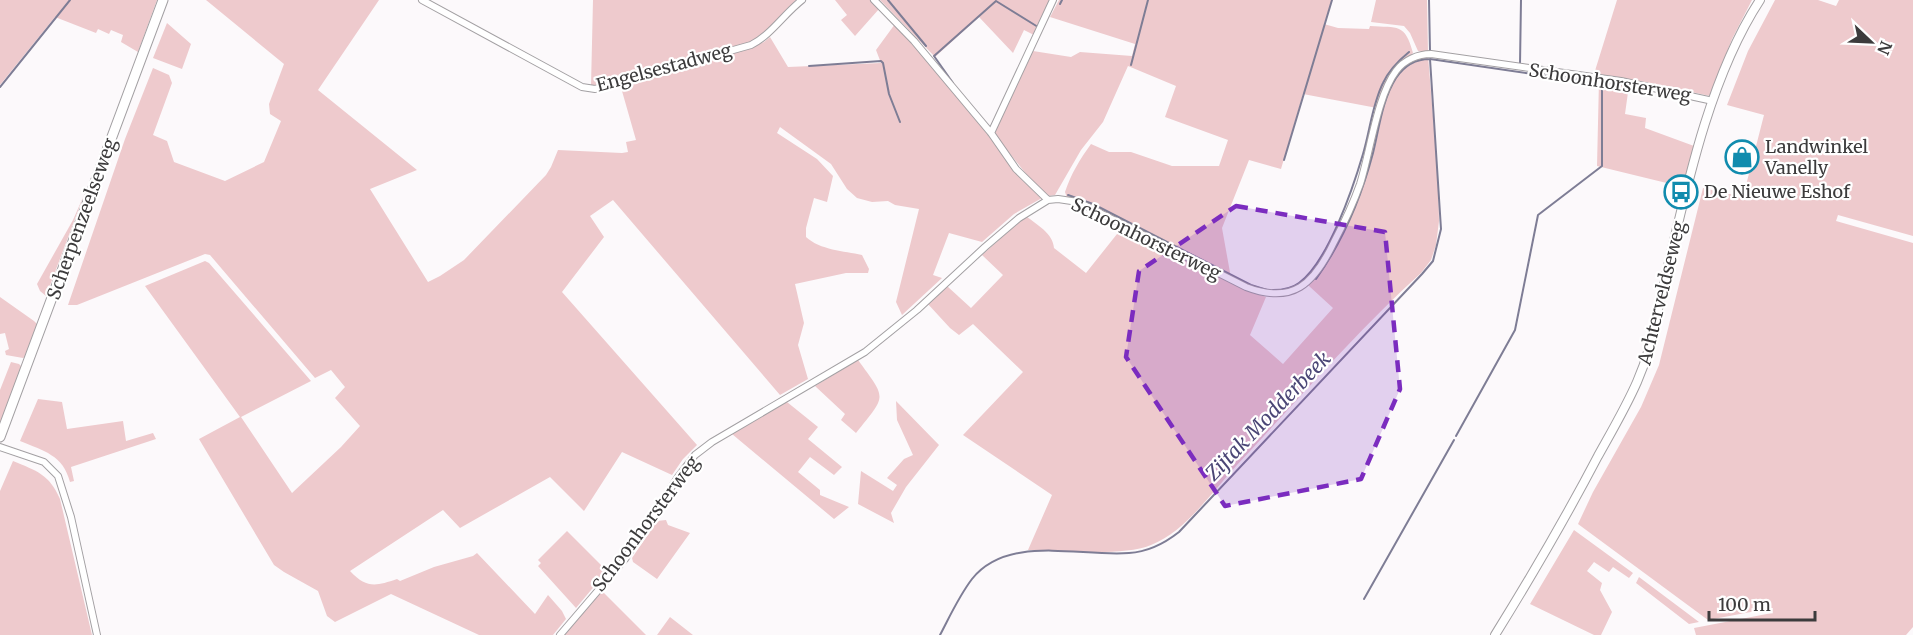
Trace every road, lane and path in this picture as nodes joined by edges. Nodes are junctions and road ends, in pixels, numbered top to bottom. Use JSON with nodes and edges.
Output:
{"nodes":[{"id":1,"x":163,"y":0,"type":"edge"},
{"id":2,"x":422,"y":0,"type":"edge"},
{"id":3,"x":802,"y":0,"type":"edge"},
{"id":4,"x":874,"y":0,"type":"edge"},
{"id":5,"x":1053,"y":0,"type":"edge"},
{"id":6,"x":1760,"y":0,"type":"edge"},
{"id":7,"x":1713,"y":101,"type":"junction"},
{"id":8,"x":990,"y":133,"type":"junction"},
{"id":9,"x":1048,"y":200,"type":"junction"},
{"id":10,"x":0,"y":437,"type":"edge"},
{"id":11,"x":0,"y":447,"type":"edge"},
{"id":12,"x":97,"y":635,"type":"edge"},
{"id":13,"x":560,"y":635,"type":"edge"},
{"id":14,"x":1494,"y":635,"type":"edge"}],
"edges":[{"from":1,"to":10,"type":"main road","name":"Scherpenzeelseweg"},
{"from":2,"to":3,"type":"street","name":"Engelsestadweg"},
{"from":4,"to":8,"type":"street"},
{"from":5,"to":8,"type":"street"},
{"from":6,"to":7,"type":"street","name":"Achterveldseweg"},
{"from":7,"to":9,"type":"street","name":"Schoonhorsterweg"},
{"from":7,"to":14,"type":"street","name":"Achterveldseweg"},
{"from":8,"to":9,"type":"street"},
{"from":9,"to":13,"type":"street","name":"Schoonhorsterweg"},
{"from":11,"to":12,"type":"street"}]}
